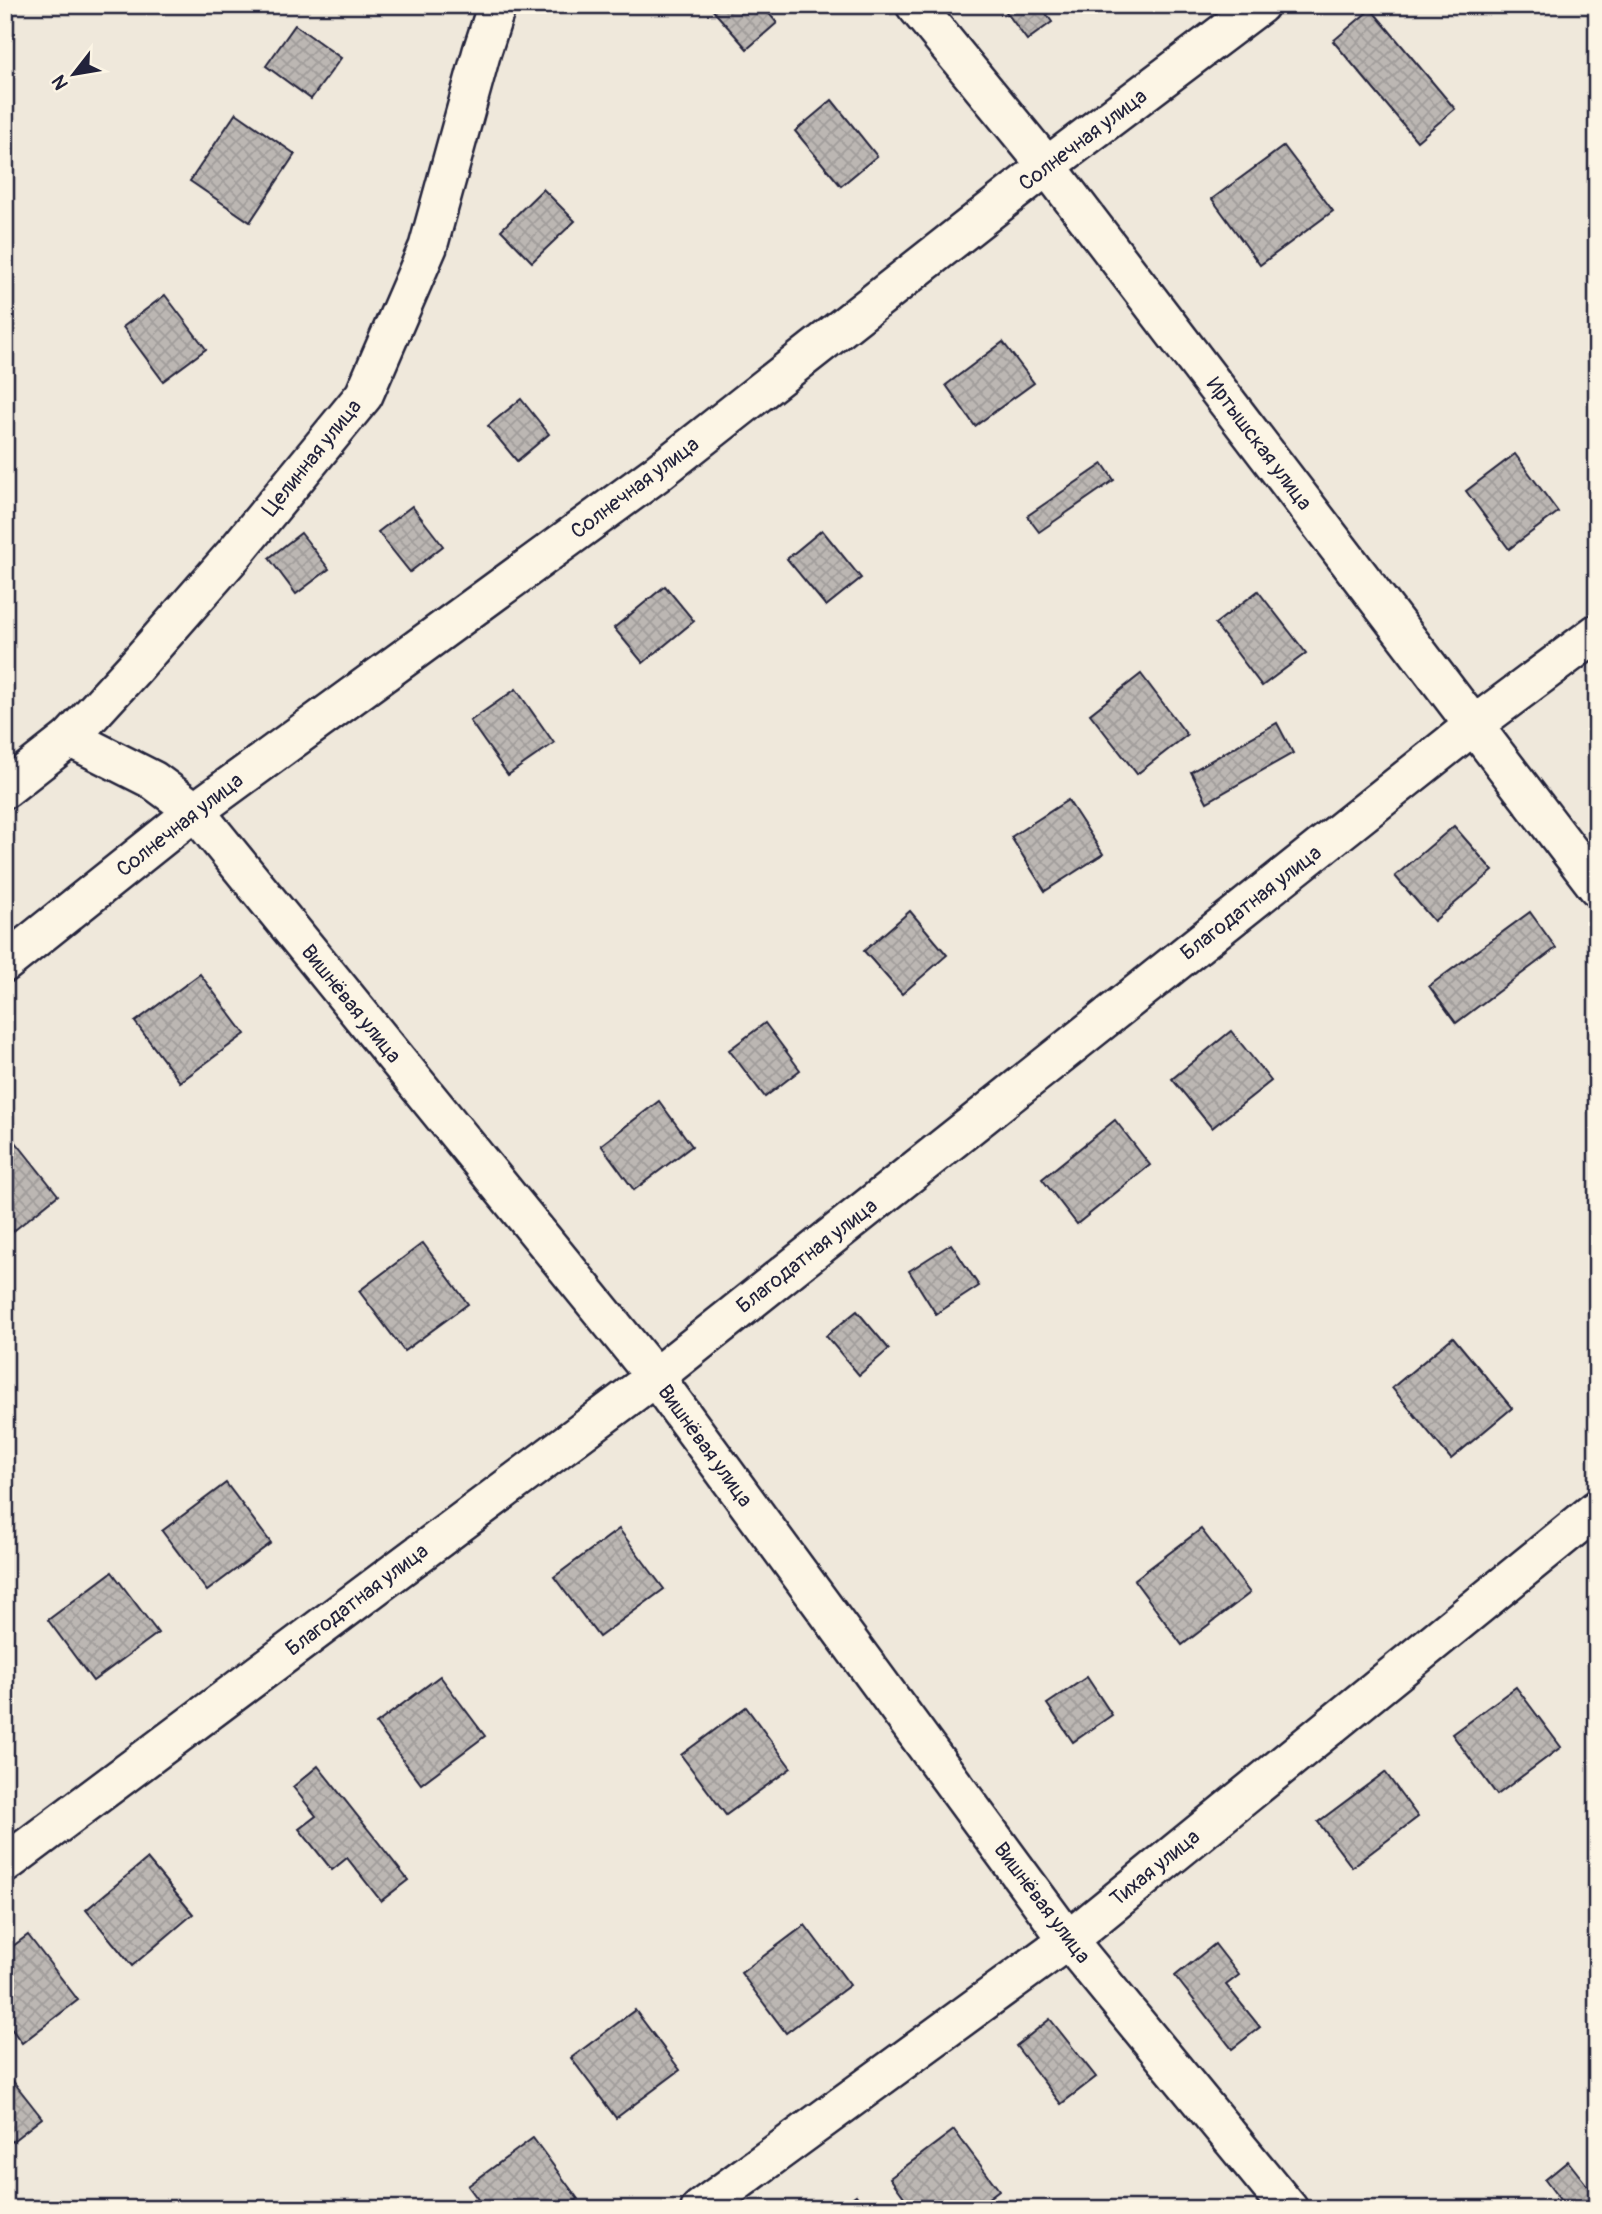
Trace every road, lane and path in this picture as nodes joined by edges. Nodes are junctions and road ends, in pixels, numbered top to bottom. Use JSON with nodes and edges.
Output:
{"nodes":[{"id":1,"x":497,"y":5,"type":"edge"},
{"id":2,"x":915,"y":5,"type":"edge"},
{"id":3,"x":1260,"y":5,"type":"edge"},
{"id":4,"x":1047,"y":166,"type":"junction"},
{"id":5,"x":1597,"y":633,"type":"edge"},
{"id":6,"x":1474,"y":726,"type":"junction"},
{"id":7,"x":70,"y":738,"type":"junction"},
{"id":8,"x":5,"y":789,"type":"edge"},
{"id":9,"x":195,"y":811,"type":"junction"},
{"id":10,"x":1597,"y":887,"type":"edge"},
{"id":11,"x":5,"y":963,"type":"edge"},
{"id":12,"x":655,"y":1377,"type":"junction"},
{"id":13,"x":1597,"y":1509,"type":"edge"},
{"id":14,"x":5,"y":1864,"type":"edge"},
{"id":15,"x":1068,"y":1940,"type":"junction"},
{"id":16,"x":700,"y":2209,"type":"edge"},
{"id":17,"x":1289,"y":2209,"type":"edge"}],
"edges":[{"from":1,"to":7,"type":"street","name":"Целинная улица"},
{"from":2,"to":4,"type":"street","name":"Иртышская улица"},
{"from":3,"to":4,"type":"street","name":"Солнечная улица"},
{"from":4,"to":6,"type":"street","name":"Иртышская улица"},
{"from":4,"to":9,"type":"street","name":"Солнечная улица"},
{"from":5,"to":6,"type":"street","name":"Благодатная улица"},
{"from":6,"to":10,"type":"street","name":"Иртышская улица"},
{"from":6,"to":12,"type":"street","name":"Благодатная улица"},
{"from":7,"to":8,"type":"street","name":"Целинная улица"},
{"from":7,"to":9,"type":"street","name":"Вишнёвая улица"},
{"from":9,"to":11,"type":"street","name":"Солнечная улица"},
{"from":9,"to":12,"type":"street","name":"Вишнёвая улица"},
{"from":12,"to":14,"type":"street","name":"Благодатная улица"},
{"from":12,"to":15,"type":"street","name":"Вишнёвая улица"},
{"from":13,"to":15,"type":"street","name":"Тихая улица"},
{"from":15,"to":16,"type":"street","name":"Тихая улица"},
{"from":15,"to":17,"type":"street","name":"Вишнёвая улица"}]}
